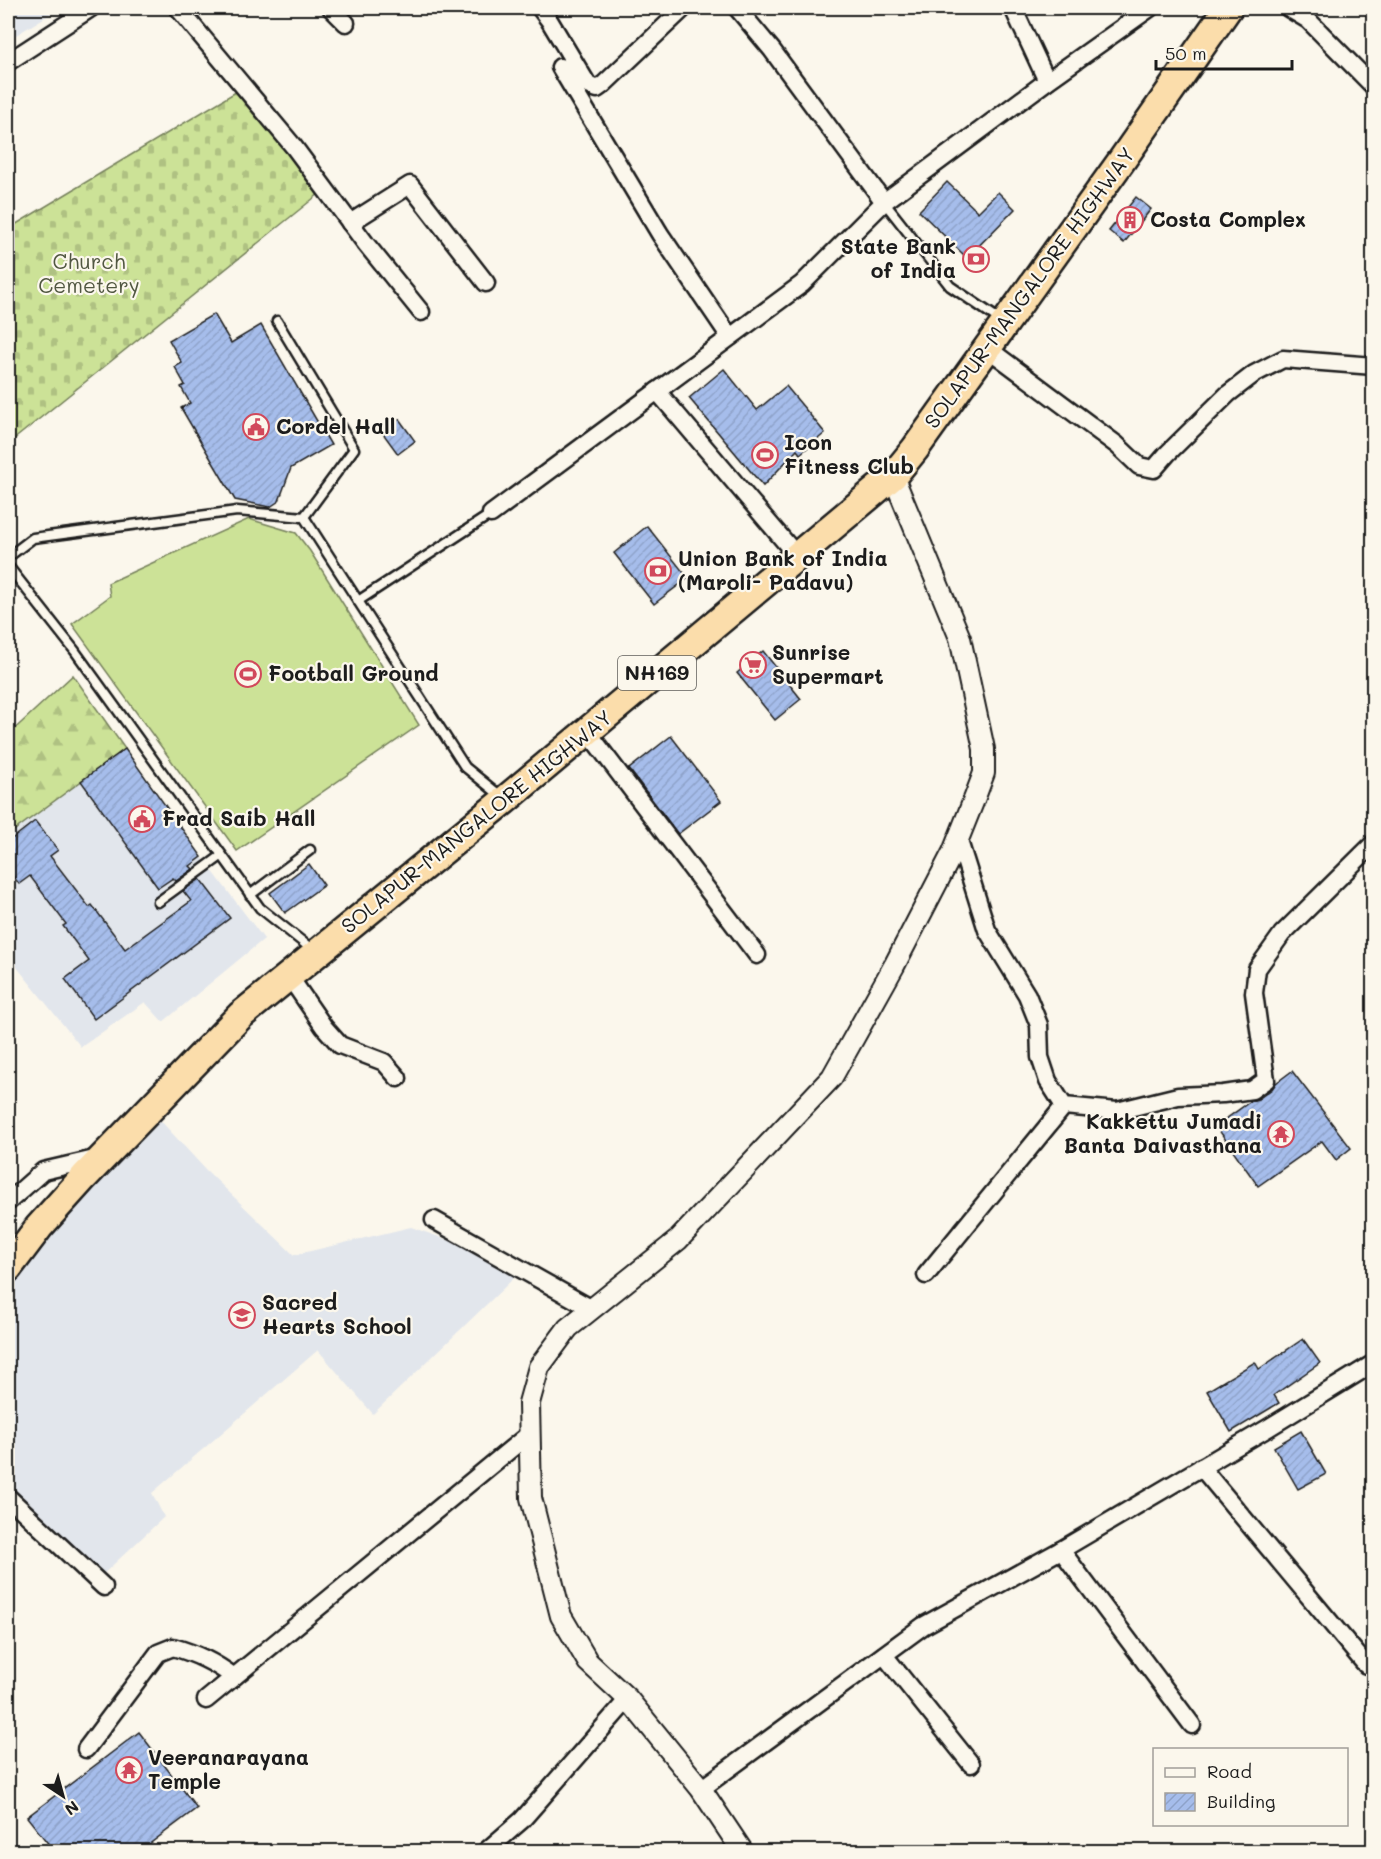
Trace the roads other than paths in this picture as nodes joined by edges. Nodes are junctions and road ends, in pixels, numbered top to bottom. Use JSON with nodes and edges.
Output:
{"nodes":[{"id":1,"x":91,"y":8,"type":"edge"},
{"id":2,"x":178,"y":8,"type":"edge"},
{"id":3,"x":331,"y":8,"type":"edge"},
{"id":4,"x":540,"y":8,"type":"edge"},
{"id":5,"x":684,"y":8,"type":"edge"},
{"id":6,"x":737,"y":8,"type":"edge"},
{"id":7,"x":1013,"y":8,"type":"edge"},
{"id":8,"x":1150,"y":8,"type":"edge"},
{"id":9,"x":1228,"y":8,"type":"edge"},
{"id":10,"x":1288,"y":8,"type":"edge"},
{"id":11,"x":346,"y":23,"type":"dead end"},
{"id":12,"x":8,"y":62,"type":"edge"},
{"id":13,"x":560,"y":67,"type":"dead end"},
{"id":14,"x":1047,"y":81,"type":"junction"},
{"id":15,"x":1374,"y":87,"type":"edge"},
{"id":16,"x":884,"y":202,"type":"junction"},
{"id":17,"x":350,"y":223,"type":"junction"},
{"id":18,"x":486,"y":283,"type":"dead end"},
{"id":19,"x":421,"y":312,"type":"dead end"},
{"id":20,"x":277,"y":321,"type":"dead end"},
{"id":21,"x":1005,"y":324,"type":"junction"},
{"id":22,"x":730,"y":337,"type":"junction"},
{"id":23,"x":987,"y":348,"type":"junction"},
{"id":24,"x":1374,"y":366,"type":"edge"},
{"id":25,"x":657,"y":391,"type":"junction"},
{"id":26,"x":893,"y":476,"type":"junction"},
{"id":27,"x":491,"y":514,"type":"joint"},
{"id":28,"x":304,"y":517,"type":"junction"},
{"id":29,"x":797,"y":556,"type":"junction"},
{"id":30,"x":8,"y":557,"type":"edge"},
{"id":31,"x":8,"y":566,"type":"edge"},
{"id":32,"x":358,"y":602,"type":"junction"},
{"id":33,"x":587,"y":731,"type":"junction"},
{"id":34,"x":505,"y":800,"type":"junction"},
{"id":35,"x":958,"y":838,"type":"junction"},
{"id":36,"x":1374,"y":843,"type":"edge"},
{"id":37,"x":310,"y":850,"type":"dead end"},
{"id":38,"x":221,"y":856,"type":"junction"},
{"id":39,"x":250,"y":895,"type":"junction"},
{"id":40,"x":159,"y":902,"type":"dead end"},
{"id":41,"x":317,"y":953,"type":"junction"},
{"id":42,"x":757,"y":955,"type":"dead end"},
{"id":43,"x":289,"y":976,"type":"junction"},
{"id":44,"x":398,"y":1078,"type":"dead end"},
{"id":45,"x":1064,"y":1106,"type":"junction"},
{"id":46,"x":103,"y":1157,"type":"junction"},
{"id":47,"x":8,"y":1202,"type":"edge"},
{"id":48,"x":434,"y":1220,"type":"dead end"},
{"id":49,"x":8,"y":1268,"type":"edge"},
{"id":50,"x":926,"y":1275,"type":"dead end"},
{"id":51,"x":592,"y":1309,"type":"junction"},
{"id":52,"x":1374,"y":1363,"type":"edge"},
{"id":53,"x":530,"y":1434,"type":"junction"},
{"id":54,"x":1201,"y":1467,"type":"junction"},
{"id":55,"x":8,"y":1497,"type":"edge"},
{"id":56,"x":1061,"y":1550,"type":"junction"},
{"id":57,"x":104,"y":1587,"type":"dead end"},
{"id":58,"x":884,"y":1655,"type":"junction"},
{"id":59,"x":1366,"y":1665,"type":"dead end"},
{"id":60,"x":234,"y":1677,"type":"junction"},
{"id":61,"x":628,"y":1698,"type":"junction"},
{"id":62,"x":206,"y":1700,"type":"dead end"},
{"id":63,"x":1192,"y":1725,"type":"dead end"},
{"id":64,"x":86,"y":1749,"type":"dead end"},
{"id":65,"x":971,"y":1764,"type":"dead end"},
{"id":66,"x":701,"y":1789,"type":"junction"},
{"id":67,"x":485,"y":1851,"type":"edge"},
{"id":68,"x":743,"y":1851,"type":"edge"}],
"edges":[{"from":1,"to":12,"type":"street"},
{"from":2,"to":17,"type":"street"},
{"from":3,"to":11,"type":"street"},
{"from":4,"to":5,"type":"street"},
{"from":6,"to":16,"type":"street"},
{"from":7,"to":14,"type":"street"},
{"from":8,"to":14,"type":"street"},
{"from":9,"to":21,"type":"highway","name":"SOLAPUR-MANGALORE HIGHWAY","number":"NH169"},
{"from":10,"to":15,"type":"street"},
{"from":13,"to":22,"type":"street"},
{"from":14,"to":16,"type":"street"},
{"from":16,"to":21,"type":"lane"},
{"from":16,"to":22,"type":"street"},
{"from":17,"to":18,"type":"street"},
{"from":17,"to":19,"type":"street"},
{"from":20,"to":28,"type":"lane"},
{"from":21,"to":23,"type":"highway","name":"SOLAPUR-MANGALORE HIGHWAY","number":"NH169"},
{"from":22,"to":25,"type":"street"},
{"from":23,"to":24,"type":"street"},
{"from":23,"to":26,"type":"highway","name":"SOLAPUR-MANGALORE HIGHWAY","number":"NH169"},
{"from":25,"to":27,"type":"street"},
{"from":25,"to":29,"type":"street"},
{"from":26,"to":29,"type":"highway","name":"SOLAPUR-MANGALORE HIGHWAY","number":"NH169"},
{"from":26,"to":35,"type":"street"},
{"from":27,"to":32,"type":"lane"},
{"from":28,"to":30,"type":"lane"},
{"from":28,"to":32,"type":"lane"},
{"from":29,"to":33,"type":"highway","name":"SOLAPUR-MANGALORE HIGHWAY","number":"NH169"},
{"from":31,"to":38,"type":"lane"},
{"from":32,"to":34,"type":"lane"},
{"from":33,"to":34,"type":"highway","name":"SOLAPUR-MANGALORE HIGHWAY","number":"NH169"},
{"from":33,"to":42,"type":"street"},
{"from":34,"to":41,"type":"highway","name":"SOLAPUR-MANGALORE HIGHWAY","number":"NH169"},
{"from":35,"to":45,"type":"street"},
{"from":35,"to":51,"type":"street"},
{"from":36,"to":45,"type":"street"},
{"from":37,"to":39,"type":"lane"},
{"from":38,"to":39,"type":"lane"},
{"from":38,"to":40,"type":"lane"},
{"from":39,"to":41,"type":"lane"},
{"from":41,"to":43,"type":"highway","name":"SOLAPUR-MANGALORE HIGHWAY","number":"NH169"},
{"from":43,"to":44,"type":"street"},
{"from":43,"to":46,"type":"highway","name":"SOLAPUR-MANGALORE HIGHWAY","number":"NH169"},
{"from":45,"to":50,"type":"street"},
{"from":46,"to":47,"type":"street"},
{"from":46,"to":49,"type":"highway","name":"SOLAPUR-MANGALORE HIGHWAY","number":"NH169"},
{"from":48,"to":51,"type":"street"},
{"from":51,"to":53,"type":"street"},
{"from":52,"to":54,"type":"street"},
{"from":53,"to":60,"type":"street"},
{"from":53,"to":61,"type":"street"},
{"from":54,"to":56,"type":"street"},
{"from":54,"to":59,"type":"street"},
{"from":55,"to":57,"type":"street"},
{"from":56,"to":58,"type":"street"},
{"from":56,"to":63,"type":"street"},
{"from":58,"to":65,"type":"street"},
{"from":58,"to":66,"type":"street"},
{"from":60,"to":62,"type":"street"},
{"from":60,"to":64,"type":"street"},
{"from":61,"to":66,"type":"street"},
{"from":61,"to":67,"type":"street"},
{"from":66,"to":68,"type":"street"}]}
